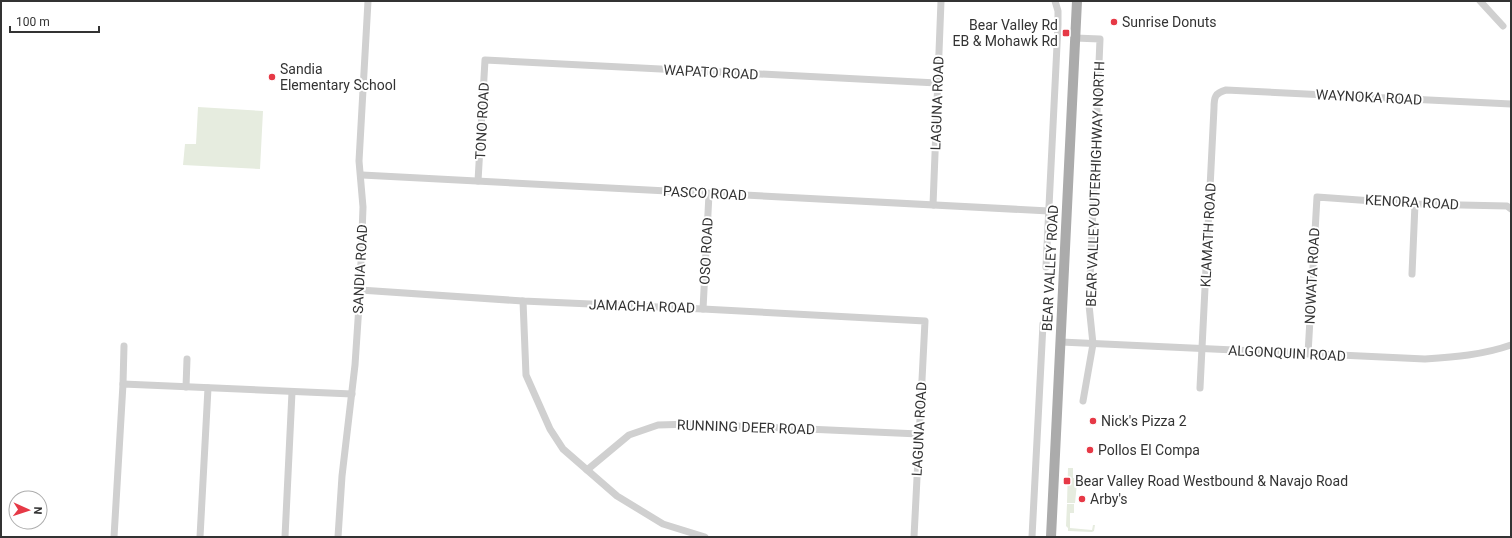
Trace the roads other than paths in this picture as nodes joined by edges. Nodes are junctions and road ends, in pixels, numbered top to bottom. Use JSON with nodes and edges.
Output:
{"nodes":[{"id":1,"x":368,"y":1,"type":"edge"},
{"id":2,"x":941,"y":1,"type":"edge"},
{"id":3,"x":1055,"y":1,"type":"edge"},
{"id":4,"x":1077,"y":1,"type":"edge"},
{"id":5,"x":1480,"y":1,"type":"edge"},
{"id":6,"x":1503,"y":26,"type":"dead end"},
{"id":7,"x":1075,"y":38,"type":"junction"},
{"id":8,"x":485,"y":60,"type":"joint"},
{"id":9,"x":937,"y":83,"type":"junction"},
{"id":10,"x":1226,"y":90,"type":"joint"},
{"id":11,"x":1511,"y":104,"type":"edge"},
{"id":12,"x":362,"y":175,"type":"junction"},
{"id":13,"x":478,"y":181,"type":"junction"},
{"id":14,"x":709,"y":194,"type":"junction"},
{"id":15,"x":1317,"y":197,"type":"joint"},
{"id":16,"x":1415,"y":204,"type":"junction"},
{"id":17,"x":933,"y":205,"type":"junction"},
{"id":18,"x":1509,"y":208,"type":"edge"},
{"id":19,"x":1049,"y":210,"type":"junction"},
{"id":20,"x":1046,"y":267,"type":"dead end"},
{"id":21,"x":1412,"y":274,"type":"dead end"},
{"id":22,"x":360,"y":290,"type":"junction"},
{"id":23,"x":523,"y":301,"type":"junction"},
{"id":24,"x":703,"y":309,"type":"junction"},
{"id":25,"x":925,"y":321,"type":"joint"},
{"id":26,"x":1043,"y":324,"type":"dead end"},
{"id":27,"x":1061,"y":342,"type":"junction"},
{"id":28,"x":1093,"y":344,"type":"junction"},
{"id":29,"x":1511,"y":345,"type":"edge"},
{"id":30,"x":124,"y":346,"type":"dead end"},
{"id":31,"x":1202,"y":349,"type":"junction"},
{"id":32,"x":1308,"y":354,"type":"junction"},
{"id":33,"x":187,"y":359,"type":"dead end"},
{"id":34,"x":123,"y":384,"type":"junction"},
{"id":35,"x":186,"y":387,"type":"junction"},
{"id":36,"x":208,"y":388,"type":"junction"},
{"id":37,"x":1200,"y":388,"type":"dead end"},
{"id":38,"x":292,"y":392,"type":"junction"},
{"id":39,"x":352,"y":394,"type":"junction"},
{"id":40,"x":1084,"y":401,"type":"dead end"},
{"id":41,"x":919,"y":434,"type":"junction"},
{"id":42,"x":587,"y":470,"type":"junction"},
{"id":43,"x":114,"y":537,"type":"edge"},
{"id":44,"x":200,"y":537,"type":"edge"},
{"id":45,"x":285,"y":537,"type":"edge"},
{"id":46,"x":338,"y":537,"type":"edge"},
{"id":47,"x":705,"y":537,"type":"edge"},
{"id":48,"x":914,"y":537,"type":"edge"},
{"id":49,"x":1032,"y":537,"type":"edge"},
{"id":50,"x":1051,"y":537,"type":"edge"}],
"edges":[{"from":1,"to":12,"type":"street","name":"SANDIA ROAD"},
{"from":2,"to":9,"type":"street","name":"LAGUNA ROAD"},
{"from":3,"to":19,"type":"street"},
{"from":4,"to":7,"type":"main road","name":"BEAR VALLEY ROAD"},
{"from":5,"to":6,"type":"street"},
{"from":7,"to":27,"type":"main road","name":"BEAR VALLEY ROAD"},
{"from":7,"to":28,"type":"street","name":"BEAR VALLEY OUTERHIGHWAY NORTH"},
{"from":8,"to":9,"type":"street","name":"WAPATO ROAD"},
{"from":8,"to":13,"type":"street","name":"TONO ROAD"},
{"from":9,"to":17,"type":"street","name":"LAGUNA ROAD"},
{"from":10,"to":11,"type":"street","name":"WAYNOKA ROAD"},
{"from":10,"to":31,"type":"street","name":"KLAMATH ROAD"},
{"from":12,"to":13,"type":"street","name":"PASCO ROAD"},
{"from":12,"to":22,"type":"street","name":"SANDIA ROAD"},
{"from":13,"to":14,"type":"street","name":"PASCO ROAD"},
{"from":14,"to":17,"type":"street","name":"PASCO ROAD"},
{"from":14,"to":24,"type":"street","name":"OSO ROAD"},
{"from":15,"to":16,"type":"street","name":"KENORA ROAD"},
{"from":15,"to":32,"type":"street","name":"NOWATA ROAD"},
{"from":16,"to":18,"type":"street","name":"KENORA ROAD"},
{"from":16,"to":21,"type":"street"},
{"from":17,"to":19,"type":"street","name":"PASCO ROAD"},
{"from":19,"to":20,"type":"street"},
{"from":22,"to":23,"type":"street","name":"JAMACHA ROAD"},
{"from":22,"to":39,"type":"street","name":"SANDIA ROAD"},
{"from":23,"to":24,"type":"street","name":"JAMACHA ROAD"},
{"from":23,"to":42,"type":"street"},
{"from":24,"to":25,"type":"street","name":"JAMACHA ROAD"},
{"from":25,"to":41,"type":"street","name":"LAGUNA ROAD"},
{"from":26,"to":49,"type":"street"},
{"from":27,"to":28,"type":"street","name":"ALGONQUIN ROAD"},
{"from":27,"to":50,"type":"main road","name":"BEAR VALLEY ROAD"},
{"from":28,"to":31,"type":"street","name":"ALGONQUIN ROAD"},
{"from":28,"to":40,"type":"street","name":"BEAR VALLEY OUTERHIGHWAY NORTH"},
{"from":29,"to":32,"type":"street","name":"ALGONQUIN ROAD"},
{"from":30,"to":34,"type":"street"},
{"from":31,"to":32,"type":"street","name":"ALGONQUIN ROAD"},
{"from":31,"to":37,"type":"street","name":"KLAMATH ROAD"},
{"from":33,"to":35,"type":"street"},
{"from":34,"to":35,"type":"street"},
{"from":34,"to":43,"type":"street"},
{"from":35,"to":36,"type":"street"},
{"from":36,"to":38,"type":"street"},
{"from":36,"to":44,"type":"street"},
{"from":38,"to":39,"type":"street"},
{"from":38,"to":45,"type":"street"},
{"from":39,"to":46,"type":"street","name":"SANDIA ROAD"},
{"from":41,"to":42,"type":"street","name":"RUNNING DEER ROAD"},
{"from":41,"to":48,"type":"street","name":"LAGUNA ROAD"},
{"from":42,"to":47,"type":"street"}]}
